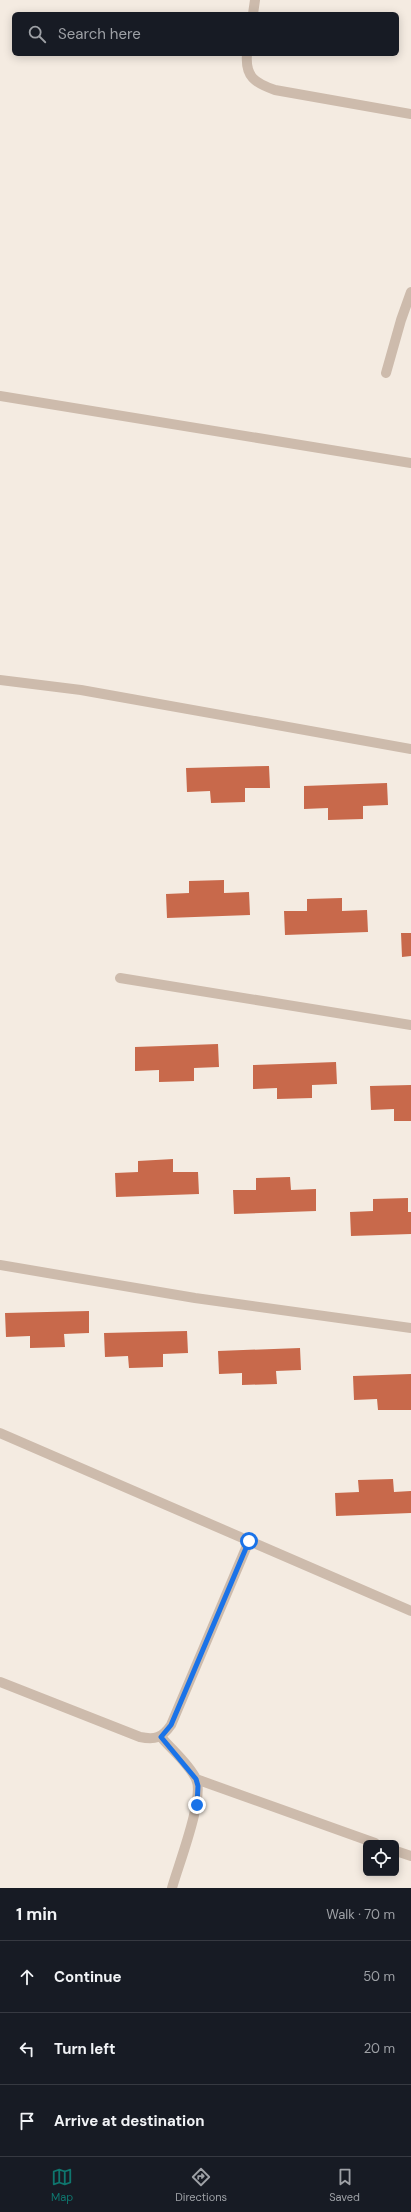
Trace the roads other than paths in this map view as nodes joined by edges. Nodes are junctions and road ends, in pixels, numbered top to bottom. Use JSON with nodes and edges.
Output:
{"nodes":[{"id":1,"x":255,"y":0,"type":"edge"},
{"id":2,"x":252,"y":12,"type":"edge"},
{"id":3,"x":247,"y":56,"type":"edge"},
{"id":4,"x":411,"y":114,"type":"edge"},
{"id":5,"x":411,"y":292,"type":"edge"},
{"id":6,"x":386,"y":372,"type":"dead end"},
{"id":7,"x":0,"y":396,"type":"edge"},
{"id":8,"x":411,"y":463,"type":"edge"},
{"id":9,"x":0,"y":680,"type":"edge"},
{"id":10,"x":411,"y":749,"type":"edge"},
{"id":11,"x":120,"y":978,"type":"dead end"},
{"id":12,"x":411,"y":1025,"type":"edge"},
{"id":13,"x":0,"y":1265,"type":"edge"},
{"id":14,"x":411,"y":1328,"type":"edge"},
{"id":15,"x":0,"y":1433,"type":"edge"},
{"id":16,"x":249,"y":1541,"type":"junction"},
{"id":17,"x":411,"y":1611,"type":"edge"},
{"id":18,"x":0,"y":1682,"type":"edge"},
{"id":19,"x":161,"y":1737,"type":"junction"},
{"id":20,"x":196,"y":1779,"type":"junction"},
{"id":21,"x":366,"y":1840,"type":"edge"},
{"id":22,"x":399,"y":1852,"type":"edge"},
{"id":23,"x":411,"y":1856,"type":"edge"},
{"id":24,"x":172,"y":1888,"type":"edge"}],
"edges":[{"from":1,"to":2,"type":"street"},
{"from":3,"to":4,"type":"street"},
{"from":5,"to":6,"type":"street"},
{"from":7,"to":8,"type":"street"},
{"from":9,"to":10,"type":"street"},
{"from":11,"to":12,"type":"street"},
{"from":13,"to":14,"type":"street"},
{"from":15,"to":16,"type":"street"},
{"from":16,"to":17,"type":"street"},
{"from":16,"to":19,"type":"street"},
{"from":18,"to":19,"type":"street"},
{"from":19,"to":20,"type":"street"},
{"from":20,"to":21,"type":"street"},
{"from":20,"to":24,"type":"street"},
{"from":22,"to":23,"type":"street"}]}
